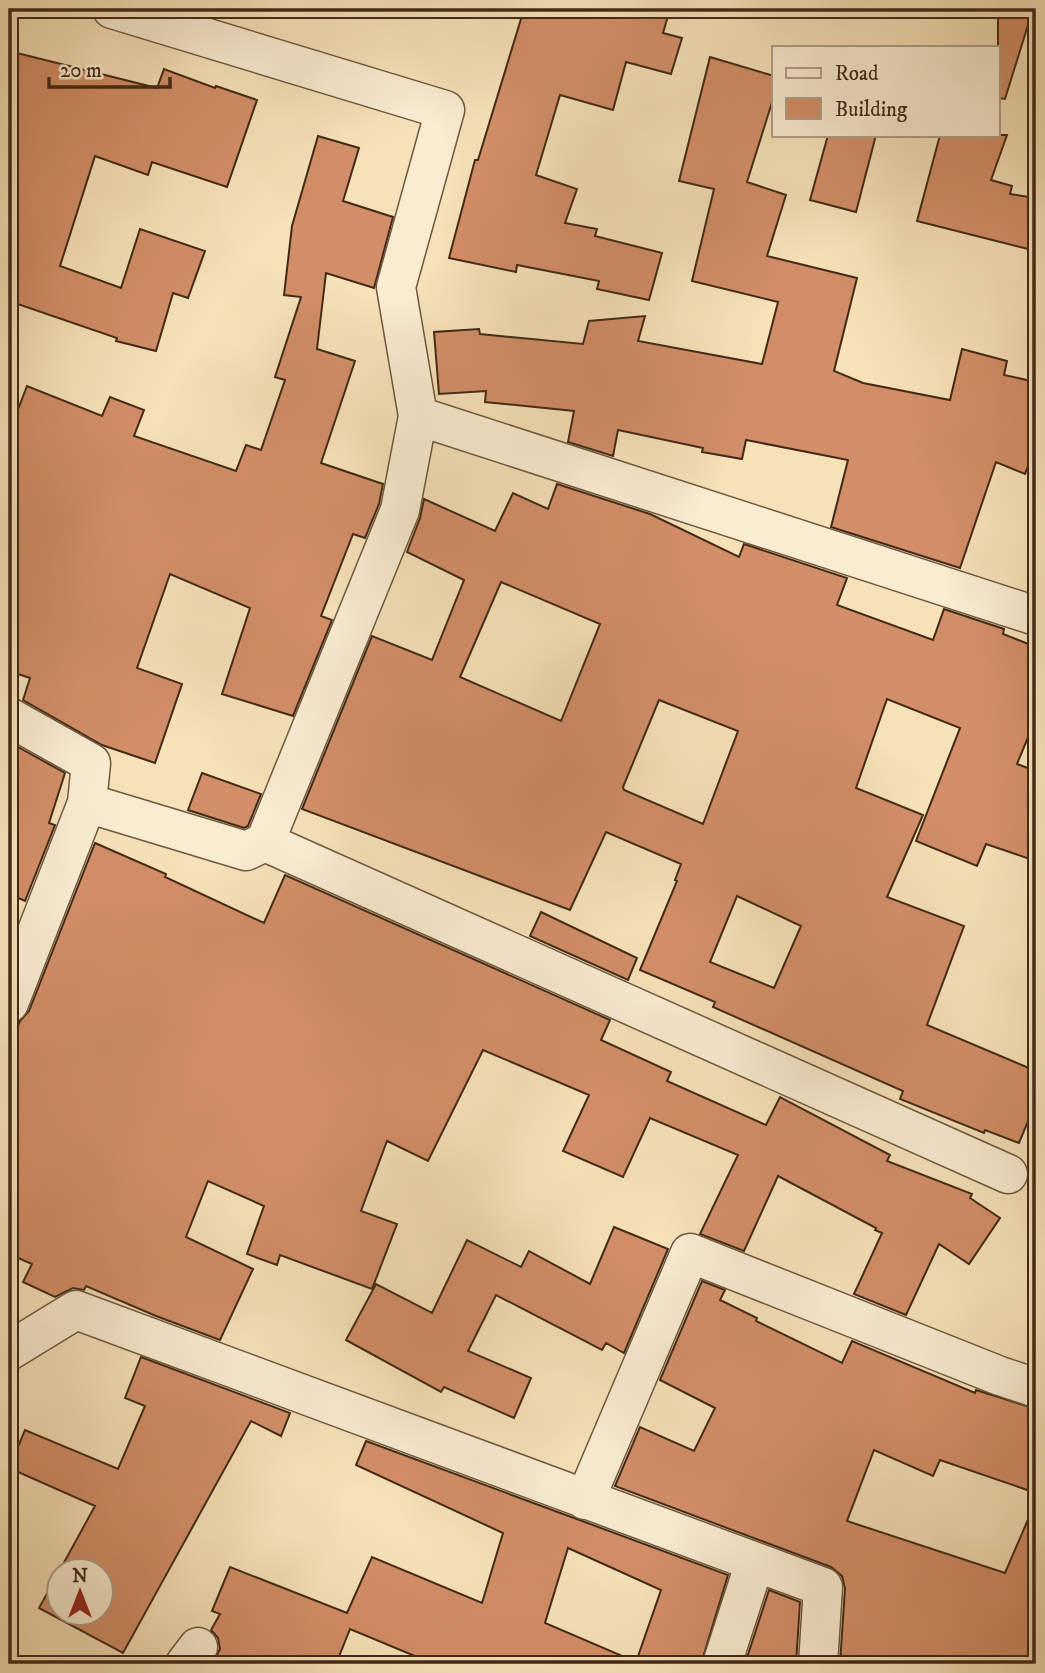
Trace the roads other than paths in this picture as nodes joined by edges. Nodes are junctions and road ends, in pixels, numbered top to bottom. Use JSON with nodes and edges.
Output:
{"nodes":[{"id":1,"x":112,"y":9,"type":"edge"},
{"id":2,"x":418,"y":416,"type":"junction"},
{"id":3,"x":1036,"y":616,"type":"edge"},
{"id":4,"x":9,"y":717,"type":"edge"},
{"id":5,"x":87,"y":803,"type":"junction"},
{"id":6,"x":265,"y":842,"type":"junction"},
{"id":7,"x":12,"y":983,"type":"edge"},
{"id":8,"x":1008,"y":1174,"type":"dead end"},
{"id":9,"x":9,"y":1351,"type":"edge"},
{"id":10,"x":1036,"y":1388,"type":"edge"},
{"id":11,"x":584,"y":1500,"type":"junction"},
{"id":12,"x":755,"y":1562,"type":"junction"},
{"id":13,"x":722,"y":1664,"type":"edge"},
{"id":14,"x":818,"y":1664,"type":"edge"}],
"edges":[{"from":1,"to":2,"type":"street"},
{"from":2,"to":3,"type":"street"},
{"from":2,"to":6,"type":"street"},
{"from":4,"to":5,"type":"street"},
{"from":5,"to":6,"type":"street"},
{"from":5,"to":7,"type":"street"},
{"from":6,"to":8,"type":"street"},
{"from":9,"to":11,"type":"street"},
{"from":10,"to":11,"type":"street"},
{"from":11,"to":12,"type":"street"},
{"from":12,"to":13,"type":"street"},
{"from":12,"to":14,"type":"street"}]}
